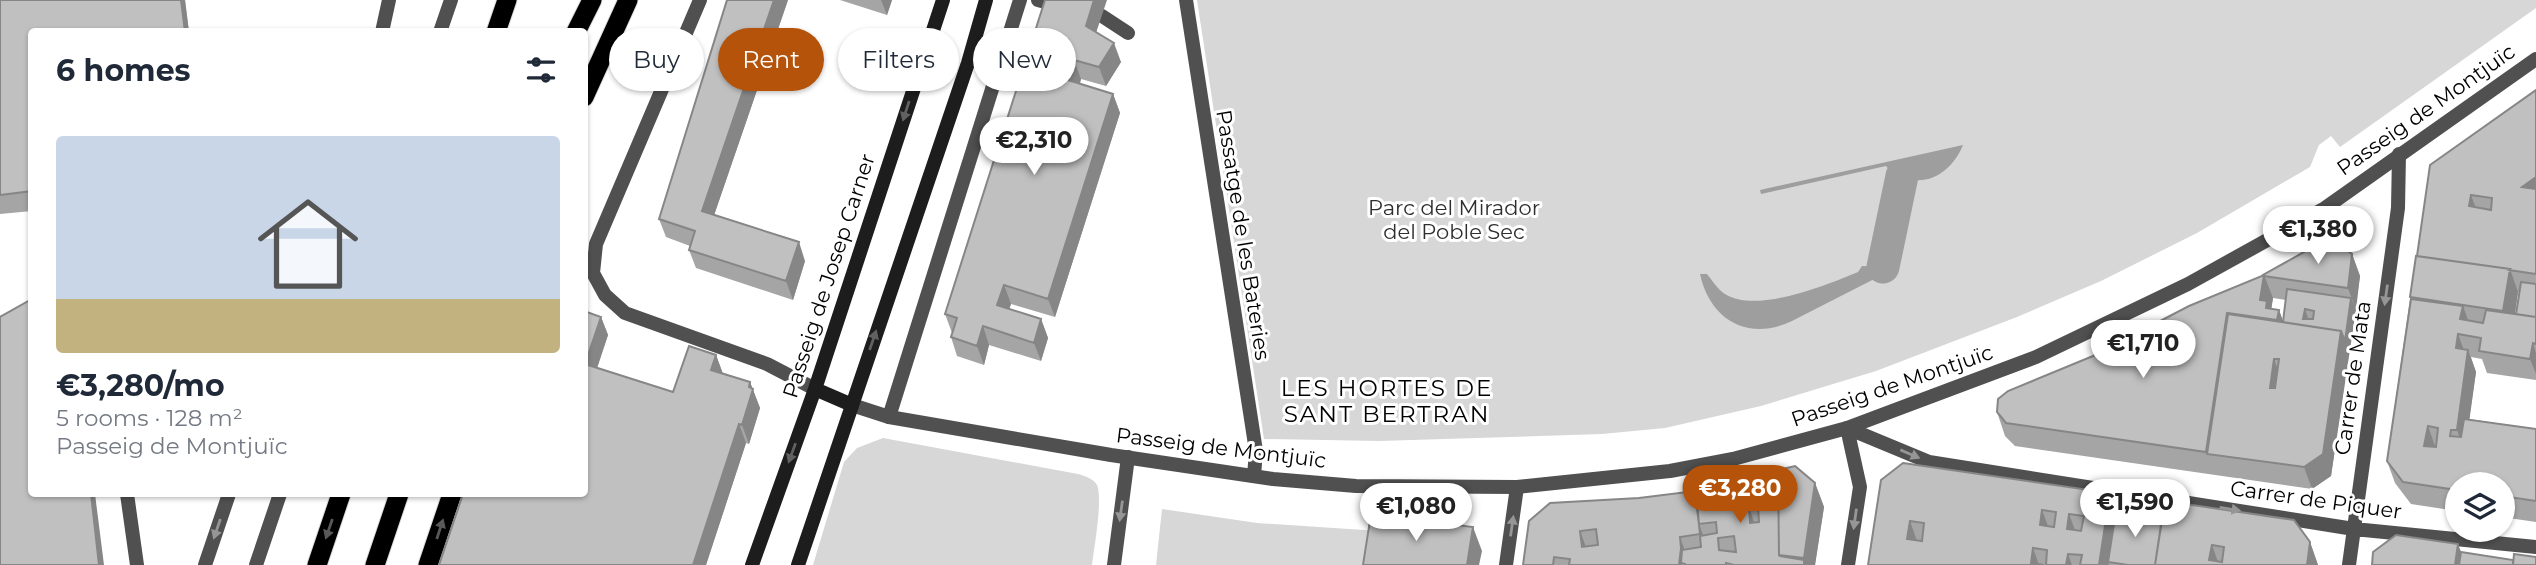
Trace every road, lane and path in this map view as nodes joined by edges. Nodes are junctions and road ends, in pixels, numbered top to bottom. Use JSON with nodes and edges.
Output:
{"nodes":[{"id":1,"x":389,"y":0,"type":"edge"},
{"id":2,"x":451,"y":0,"type":"edge"},
{"id":3,"x":507,"y":0,"type":"edge"},
{"id":4,"x":577,"y":0,"type":"edge"},
{"id":5,"x":592,"y":0,"type":"edge"},
{"id":6,"x":628,"y":0,"type":"edge"},
{"id":7,"x":699,"y":0,"type":"edge"},
{"id":8,"x":943,"y":0,"type":"edge"},
{"id":9,"x":986,"y":0,"type":"edge"},
{"id":10,"x":1020,"y":0,"type":"edge"},
{"id":11,"x":1038,"y":0,"type":"edge"},
{"id":12,"x":1186,"y":0,"type":"edge"},
{"id":13,"x":1056,"y":5,"type":"edge"},
{"id":14,"x":1102,"y":16,"type":"dead end"},
{"id":15,"x":383,"y":28,"type":"edge"},
{"id":16,"x":440,"y":28,"type":"edge"},
{"id":17,"x":497,"y":28,"type":"edge"},
{"id":18,"x":566,"y":28,"type":"edge"},
{"id":19,"x":578,"y":28,"type":"edge"},
{"id":20,"x":1128,"y":33,"type":"dead end"},
{"id":21,"x":2536,"y":59,"type":"edge"},
{"id":22,"x":588,"y":88,"type":"edge"},
{"id":23,"x":2399,"y":155,"type":"junction"},
{"id":24,"x":590,"y":243,"type":"edge"},
{"id":25,"x":815,"y":389,"type":"junction"},
{"id":26,"x":852,"y":405,"type":"junction"},
{"id":27,"x":889,"y":417,"type":"junction"},
{"id":28,"x":1847,"y":428,"type":"junction"},
{"id":29,"x":1128,"y":457,"type":"junction"},
{"id":30,"x":1254,"y":476,"type":"junction"},
{"id":31,"x":1517,"y":487,"type":"junction"},
{"id":32,"x":127,"y":497,"type":"edge"},
{"id":33,"x":228,"y":497,"type":"edge"},
{"id":34,"x":279,"y":497,"type":"edge"},
{"id":35,"x":340,"y":497,"type":"edge"},
{"id":36,"x":398,"y":497,"type":"edge"},
{"id":37,"x":451,"y":497,"type":"edge"},
{"id":38,"x":2354,"y":528,"type":"junction"},
{"id":39,"x":2536,"y":547,"type":"edge"},
{"id":40,"x":137,"y":565,"type":"edge"},
{"id":41,"x":205,"y":565,"type":"edge"},
{"id":42,"x":256,"y":565,"type":"edge"},
{"id":43,"x":317,"y":565,"type":"edge"},
{"id":44,"x":375,"y":565,"type":"edge"},
{"id":45,"x":428,"y":565,"type":"edge"},
{"id":46,"x":752,"y":565,"type":"edge"},
{"id":47,"x":798,"y":565,"type":"edge"},
{"id":48,"x":1114,"y":565,"type":"edge"},
{"id":49,"x":1506,"y":565,"type":"edge"},
{"id":50,"x":1848,"y":565,"type":"edge"},
{"id":51,"x":2349,"y":565,"type":"edge"}],
"edges":[{"from":1,"to":15,"type":"street"},
{"from":2,"to":16,"type":"street"},
{"from":3,"to":17,"type":"highway"},
{"from":4,"to":18,"type":"highway"},
{"from":5,"to":19,"type":"highway"},
{"from":6,"to":22,"type":"highway"},
{"from":7,"to":24,"type":"street"},
{"from":8,"to":25,"type":"main road","name":"Passeig de Josep Carner","one_way":true},
{"from":26,"to":9,"type":"main road","one_way":true},
{"from":10,"to":27,"type":"street"},
{"from":11,"to":13,"type":"street"},
{"from":12,"to":30,"type":"street","name":"Passatge de les Bateries"},
{"from":14,"to":20,"type":"street"},
{"from":21,"to":23,"type":"street","name":"Passeig de Montjuïc"},
{"from":23,"to":28,"type":"street","name":"Passeig de Montjuïc"},
{"from":23,"to":38,"type":"street","name":"Carrer de Mata","one_way":true},
{"from":24,"to":25,"type":"street"},
{"from":25,"to":26,"type":"main road"},
{"from":25,"to":46,"type":"main road","name":"Passeig de Josep Carner","one_way":true},
{"from":26,"to":27,"type":"street","name":"Passeig de Montjuïc"},
{"from":26,"to":47,"type":"main road"},
{"from":27,"to":29,"type":"street","name":"Passeig de Montjuïc"},
{"from":28,"to":31,"type":"street","name":"Passeig de Montjuïc"},
{"from":28,"to":38,"type":"street","name":"Carrer de Piquer","one_way":true},
{"from":28,"to":50,"type":"street","one_way":true},
{"from":29,"to":30,"type":"street","name":"Passeig de Montjuïc"},
{"from":29,"to":48,"type":"street","one_way":true},
{"from":30,"to":31,"type":"street","name":"Passeig de Montjuïc"},
{"from":49,"to":31,"type":"street","one_way":true},
{"from":32,"to":40,"type":"street"},
{"from":33,"to":41,"type":"street","one_way":true},
{"from":34,"to":42,"type":"street"},
{"from":35,"to":43,"type":"highway","one_way":true},
{"from":36,"to":44,"type":"highway"},
{"from":45,"to":37,"type":"highway","one_way":true},
{"from":38,"to":39,"type":"street","name":"Carrer de Piquer"},
{"from":38,"to":51,"type":"street","name":"Carrer de Mata"}]}
